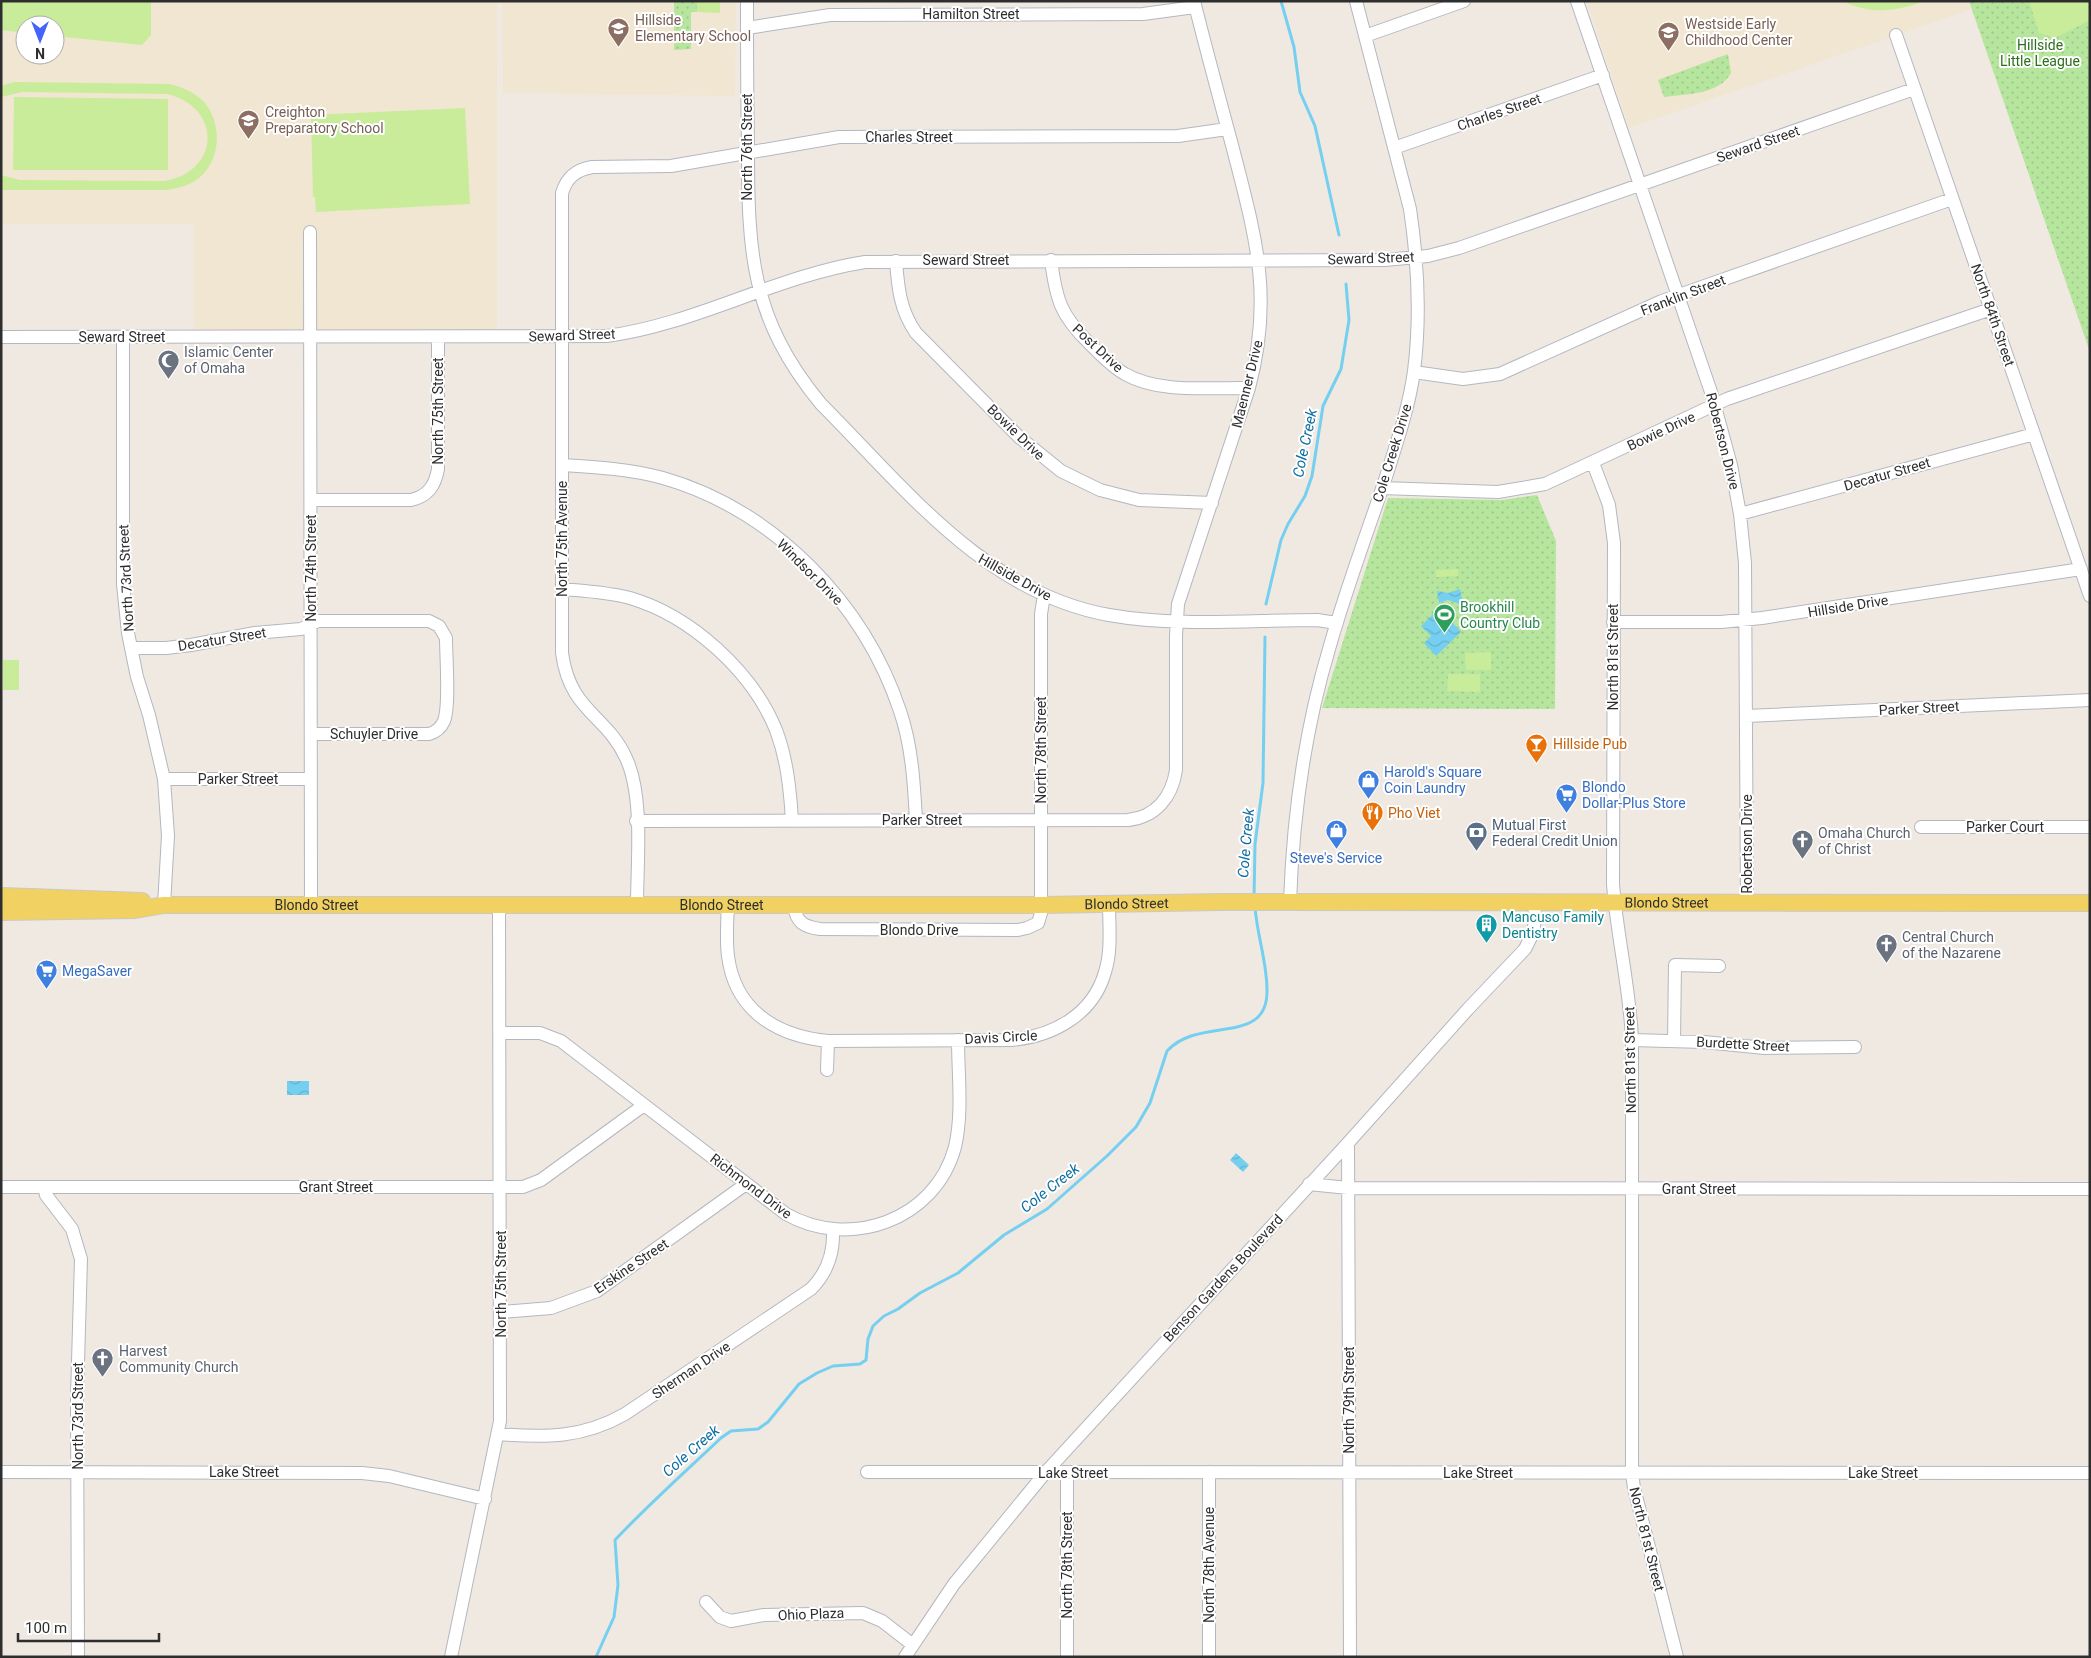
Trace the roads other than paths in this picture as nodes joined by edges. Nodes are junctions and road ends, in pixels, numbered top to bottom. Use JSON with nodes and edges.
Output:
{"nodes":[{"id":1,"x":747,"y":1,"type":"edge"},
{"id":2,"x":1356,"y":1,"type":"edge"},
{"id":3,"x":1464,"y":1,"type":"edge"},
{"id":4,"x":1577,"y":1,"type":"edge"},
{"id":5,"x":1194,"y":4,"type":"edge"},
{"id":6,"x":747,"y":28,"type":"junction"},
{"id":7,"x":1896,"y":35,"type":"dead end"},
{"id":8,"x":1365,"y":36,"type":"junction"},
{"id":9,"x":1603,"y":75,"type":"junction"},
{"id":10,"x":1914,"y":89,"type":"junction"},
{"id":11,"x":1227,"y":129,"type":"junction"},
{"id":12,"x":1394,"y":148,"type":"junction"},
{"id":13,"x":748,"y":152,"type":"junction"},
{"id":14,"x":592,"y":167,"type":"joint"},
{"id":15,"x":1639,"y":186,"type":"junction"},
{"id":16,"x":1952,"y":199,"type":"junction"},
{"id":17,"x":310,"y":232,"type":"dead end"},
{"id":18,"x":1416,"y":257,"type":"junction"},
{"id":19,"x":1052,"y":260,"type":"junction"},
{"id":20,"x":1259,"y":260,"type":"junction"},
{"id":21,"x":896,"y":261,"type":"junction"},
{"id":22,"x":760,"y":291,"type":"junction"},
{"id":23,"x":1677,"y":295,"type":"junction"},
{"id":24,"x":1990,"y":309,"type":"junction"},
{"id":25,"x":1,"y":337,"type":"edge"},
{"id":26,"x":123,"y":337,"type":"junction"},
{"id":27,"x":312,"y":337,"type":"junction"},
{"id":28,"x":562,"y":337,"type":"junction"},
{"id":29,"x":438,"y":338,"type":"junction"},
{"id":30,"x":1414,"y":372,"type":"junction"},
{"id":31,"x":1249,"y":388,"type":"junction"},
{"id":32,"x":1715,"y":405,"type":"junction"},
{"id":33,"x":2034,"y":434,"type":"junction"},
{"id":34,"x":1593,"y":463,"type":"junction"},
{"id":35,"x":562,"y":465,"type":"junction"},
{"id":36,"x":1382,"y":488,"type":"junction"},
{"id":37,"x":312,"y":500,"type":"junction"},
{"id":38,"x":1212,"y":503,"type":"junction"},
{"id":39,"x":1740,"y":514,"type":"junction"},
{"id":40,"x":2081,"y":569,"type":"junction"},
{"id":41,"x":562,"y":589,"type":"junction"},
{"id":42,"x":1044,"y":595,"type":"junction"},
{"id":43,"x":2090,"y":596,"type":"edge"},
{"id":44,"x":1746,"y":620,"type":"junction"},
{"id":45,"x":1176,"y":621,"type":"junction"},
{"id":46,"x":1613,"y":622,"type":"junction"},
{"id":47,"x":1337,"y":623,"type":"junction"},
{"id":48,"x":311,"y":624,"type":"junction"},
{"id":49,"x":131,"y":648,"type":"junction"},
{"id":50,"x":2090,"y":700,"type":"edge"},
{"id":51,"x":1747,"y":716,"type":"junction"},
{"id":52,"x":312,"y":734,"type":"junction"},
{"id":53,"x":1176,"y":766,"type":"joint"},
{"id":54,"x":164,"y":779,"type":"junction"},
{"id":55,"x":311,"y":780,"type":"junction"},
{"id":56,"x":792,"y":820,"type":"junction"},
{"id":57,"x":916,"y":820,"type":"junction"},
{"id":58,"x":1041,"y":820,"type":"junction"},
{"id":59,"x":636,"y":821,"type":"junction"},
{"id":60,"x":2090,"y":826,"type":"edge"},
{"id":61,"x":1921,"y":827,"type":"dead end"},
{"id":62,"x":1,"y":896,"type":"edge"},
{"id":63,"x":1283,"y":902,"type":"junction"},
{"id":64,"x":1535,"y":902,"type":"junction"},
{"id":65,"x":1615,"y":902,"type":"junction"},
{"id":66,"x":1110,"y":903,"type":"junction"},
{"id":67,"x":1747,"y":903,"type":"junction"},
{"id":68,"x":2090,"y":903,"type":"edge"},
{"id":69,"x":164,"y":905,"type":"junction"},
{"id":70,"x":311,"y":905,"type":"junction"},
{"id":71,"x":499,"y":905,"type":"junction"},
{"id":72,"x":637,"y":905,"type":"junction"},
{"id":73,"x":1041,"y":905,"type":"junction"},
{"id":74,"x":728,"y":906,"type":"junction"},
{"id":75,"x":794,"y":906,"type":"junction"},
{"id":76,"x":1,"y":912,"type":"edge"},
{"id":77,"x":1719,"y":966,"type":"dead end"},
{"id":78,"x":500,"y":1032,"type":"junction"},
{"id":79,"x":828,"y":1040,"type":"junction"},
{"id":80,"x":958,"y":1040,"type":"junction"},
{"id":81,"x":1632,"y":1040,"type":"junction"},
{"id":82,"x":1674,"y":1041,"type":"junction"},
{"id":83,"x":1855,"y":1047,"type":"dead end"},
{"id":84,"x":827,"y":1070,"type":"dead end"},
{"id":85,"x":644,"y":1105,"type":"junction"},
{"id":86,"x":1348,"y":1143,"type":"junction"},
{"id":87,"x":746,"y":1184,"type":"junction"},
{"id":88,"x":1309,"y":1184,"type":"junction"},
{"id":89,"x":1,"y":1187,"type":"edge"},
{"id":90,"x":44,"y":1187,"type":"junction"},
{"id":91,"x":500,"y":1188,"type":"junction"},
{"id":92,"x":1348,"y":1188,"type":"junction"},
{"id":93,"x":1632,"y":1189,"type":"junction"},
{"id":94,"x":2090,"y":1189,"type":"edge"},
{"id":95,"x":833,"y":1230,"type":"junction"},
{"id":96,"x":501,"y":1312,"type":"junction"},
{"id":97,"x":498,"y":1434,"type":"junction"},
{"id":98,"x":79,"y":1471,"type":"junction"},
{"id":99,"x":1,"y":1472,"type":"edge"},
{"id":100,"x":867,"y":1472,"type":"dead end"},
{"id":101,"x":1209,"y":1472,"type":"junction"},
{"id":102,"x":1349,"y":1472,"type":"junction"},
{"id":103,"x":1045,"y":1473,"type":"junction"},
{"id":104,"x":1068,"y":1473,"type":"junction"},
{"id":105,"x":1632,"y":1473,"type":"junction"},
{"id":106,"x":2090,"y":1473,"type":"edge"},
{"id":107,"x":485,"y":1499,"type":"junction"},
{"id":108,"x":706,"y":1602,"type":"dead end"},
{"id":109,"x":913,"y":1645,"type":"junction"},
{"id":110,"x":78,"y":1657,"type":"edge"},
{"id":111,"x":451,"y":1657,"type":"edge"},
{"id":112,"x":906,"y":1657,"type":"edge"},
{"id":113,"x":1067,"y":1657,"type":"edge"},
{"id":114,"x":1209,"y":1657,"type":"edge"},
{"id":115,"x":1350,"y":1657,"type":"edge"},
{"id":116,"x":1677,"y":1657,"type":"edge"}],
"edges":[{"from":1,"to":6,"type":"street","name":"North 76th Street"},
{"from":2,"to":8,"type":"street","name":"Cole Creek Drive"},
{"from":3,"to":8,"type":"street"},
{"from":4,"to":9,"type":"street","name":"Robertson Drive"},
{"from":5,"to":6,"type":"street","name":"Hamilton Street"},
{"from":5,"to":11,"type":"street","name":"Maenner Drive"},
{"from":6,"to":13,"type":"street","name":"North 76th Street"},
{"from":7,"to":10,"type":"street","name":"North 84th Street"},
{"from":8,"to":12,"type":"street","name":"Cole Creek Drive"},
{"from":9,"to":12,"type":"street","name":"Charles Street"},
{"from":9,"to":15,"type":"street","name":"Robertson Drive"},
{"from":10,"to":15,"type":"street","name":"Seward Street"},
{"from":10,"to":16,"type":"street","name":"North 84th Street"},
{"from":11,"to":13,"type":"street","name":"Charles Street"},
{"from":11,"to":20,"type":"street","name":"Maenner Drive"},
{"from":12,"to":18,"type":"street","name":"Cole Creek Drive"},
{"from":13,"to":14,"type":"street","name":"Charles Street"},
{"from":13,"to":22,"type":"street","name":"North 76th Street"},
{"from":14,"to":28,"type":"street","name":"North 75th Avenue"},
{"from":15,"to":18,"type":"street","name":"Seward Street"},
{"from":15,"to":23,"type":"street","name":"Robertson Drive"},
{"from":16,"to":23,"type":"street","name":"Franklin Street"},
{"from":16,"to":24,"type":"street","name":"North 84th Street"},
{"from":17,"to":27,"type":"street","name":"North 74th Street"},
{"from":18,"to":20,"type":"street","name":"Seward Street"},
{"from":18,"to":30,"type":"street","name":"Cole Creek Drive"},
{"from":19,"to":20,"type":"street","name":"Seward Street"},
{"from":19,"to":21,"type":"street","name":"Seward Street"},
{"from":19,"to":31,"type":"street","name":"Post Drive"},
{"from":20,"to":31,"type":"street","name":"Maenner Drive"},
{"from":21,"to":22,"type":"street","name":"Seward Street"},
{"from":21,"to":38,"type":"street","name":"Bowie Drive"},
{"from":22,"to":28,"type":"street","name":"Seward Street"},
{"from":22,"to":42,"type":"street","name":"Hillside Drive"},
{"from":23,"to":30,"type":"street","name":"Franklin Street"},
{"from":23,"to":32,"type":"street","name":"Robertson Drive"},
{"from":24,"to":32,"type":"street","name":"Bowie Drive"},
{"from":24,"to":33,"type":"street","name":"North 84th Street"},
{"from":25,"to":26,"type":"street","name":"Seward Street"},
{"from":26,"to":27,"type":"street","name":"Seward Street"},
{"from":26,"to":49,"type":"street","name":"North 73rd Street"},
{"from":27,"to":29,"type":"street","name":"Seward Street"},
{"from":27,"to":37,"type":"street","name":"North 74th Street"},
{"from":28,"to":29,"type":"street","name":"Seward Street"},
{"from":28,"to":35,"type":"street","name":"North 75th Avenue"},
{"from":29,"to":37,"type":"street","name":"North 75th Street"},
{"from":30,"to":36,"type":"street","name":"Cole Creek Drive"},
{"from":31,"to":38,"type":"street","name":"Maenner Drive"},
{"from":32,"to":34,"type":"street","name":"Bowie Drive"},
{"from":32,"to":39,"type":"street","name":"Robertson Drive"},
{"from":33,"to":39,"type":"street","name":"Decatur Street"},
{"from":33,"to":40,"type":"street","name":"North 84th Street"},
{"from":34,"to":36,"type":"street","name":"Bowie Drive"},
{"from":34,"to":46,"type":"street","name":"North 81st Street"},
{"from":35,"to":41,"type":"street","name":"North 75th Avenue"},
{"from":35,"to":57,"type":"street","name":"Windsor Drive"},
{"from":36,"to":47,"type":"street","name":"Cole Creek Drive"},
{"from":37,"to":48,"type":"street","name":"North 74th Street"},
{"from":38,"to":45,"type":"street","name":"Maenner Drive"},
{"from":39,"to":44,"type":"street","name":"Robertson Drive"},
{"from":40,"to":43,"type":"street","name":"North 84th Street"},
{"from":40,"to":44,"type":"street","name":"Hillside Drive"},
{"from":41,"to":56,"type":"street"},
{"from":41,"to":59,"type":"street","name":"North 75th Avenue"},
{"from":42,"to":45,"type":"street","name":"Hillside Drive"},
{"from":42,"to":58,"type":"street","name":"North 78th Street"},
{"from":44,"to":46,"type":"street","name":"Hillside Drive"},
{"from":44,"to":51,"type":"street","name":"Robertson Drive"},
{"from":45,"to":47,"type":"street","name":"Hillside Drive"},
{"from":45,"to":53,"type":"street","name":"Maenner Drive"},
{"from":46,"to":65,"type":"street","name":"North 81st Street"},
{"from":47,"to":63,"type":"street","name":"Cole Creek Drive"},
{"from":48,"to":49,"type":"street","name":"Decatur Street"},
{"from":48,"to":52,"type":"street","name":"North 74th Street"},
{"from":48,"to":52,"type":"street","name":"Schuyler Drive"},
{"from":49,"to":54,"type":"street","name":"North 73rd Street"},
{"from":50,"to":51,"type":"street","name":"Parker Street"},
{"from":51,"to":67,"type":"street","name":"Robertson Drive"},
{"from":52,"to":55,"type":"street","name":"North 74th Street"},
{"from":53,"to":58,"type":"street","name":"Parker Street"},
{"from":54,"to":55,"type":"street","name":"Parker Street"},
{"from":54,"to":69,"type":"street","name":"North 73rd Street"},
{"from":55,"to":70,"type":"street","name":"North 74th Street"},
{"from":56,"to":57,"type":"street","name":"Parker Street"},
{"from":56,"to":59,"type":"street","name":"Parker Street"},
{"from":57,"to":58,"type":"street","name":"Parker Street"},
{"from":58,"to":73,"type":"street","name":"North 78th Street"},
{"from":59,"to":72,"type":"street","name":"North 75th Avenue"},
{"from":60,"to":61,"type":"street","name":"Parker Court"},
{"from":62,"to":69,"type":"main road","name":"Blondo Street"},
{"from":63,"to":64,"type":"main road","name":"Blondo Street"},
{"from":63,"to":66,"type":"main road","name":"Blondo Street"},
{"from":64,"to":65,"type":"main road","name":"Blondo Street"},
{"from":64,"to":86,"type":"street","name":"Benson Gardens Boulevard"},
{"from":65,"to":67,"type":"main road","name":"Blondo Street"},
{"from":65,"to":81,"type":"street","name":"North 81st Street"},
{"from":66,"to":73,"type":"main road","name":"Blondo Street"},
{"from":66,"to":80,"type":"street","name":"Davis Circle"},
{"from":67,"to":68,"type":"main road","name":"Blondo Street"},
{"from":69,"to":70,"type":"main road","name":"Blondo Street"},
{"from":69,"to":76,"type":"main road","name":"Blondo Street"},
{"from":70,"to":71,"type":"main road","name":"Blondo Street"},
{"from":71,"to":72,"type":"main road","name":"Blondo Street"},
{"from":71,"to":78,"type":"street","name":"North 75th Street"},
{"from":72,"to":74,"type":"main road","name":"Blondo Street"},
{"from":73,"to":75,"type":"main road","name":"Blondo Street"},
{"from":73,"to":75,"type":"street","name":"Blondo Drive"},
{"from":74,"to":75,"type":"main road","name":"Blondo Street"},
{"from":74,"to":79,"type":"street","name":"Davis Circle"},
{"from":77,"to":82,"type":"street"},
{"from":78,"to":85,"type":"street","name":"Richmond Drive"},
{"from":78,"to":91,"type":"street","name":"North 75th Street"},
{"from":79,"to":80,"type":"street","name":"Davis Circle"},
{"from":79,"to":84,"type":"street"},
{"from":80,"to":95,"type":"street","name":"Richmond Drive"},
{"from":81,"to":82,"type":"street","name":"Burdette Street"},
{"from":81,"to":93,"type":"street","name":"North 81st Street"},
{"from":82,"to":83,"type":"street","name":"Burdette Street"},
{"from":85,"to":87,"type":"street","name":"Richmond Drive"},
{"from":85,"to":91,"type":"street","name":"Grant Street"},
{"from":86,"to":88,"type":"street","name":"Benson Gardens Boulevard"},
{"from":86,"to":92,"type":"street","name":"North 79th Street"},
{"from":87,"to":95,"type":"street","name":"Richmond Drive"},
{"from":87,"to":96,"type":"street","name":"Erskine Street"},
{"from":88,"to":92,"type":"street","name":"Grant Street"},
{"from":88,"to":103,"type":"street","name":"Benson Gardens Boulevard"},
{"from":89,"to":90,"type":"street","name":"Grant Street"},
{"from":90,"to":91,"type":"street","name":"Grant Street"},
{"from":90,"to":98,"type":"street","name":"North 73rd Street"},
{"from":91,"to":96,"type":"street","name":"North 75th Street"},
{"from":92,"to":93,"type":"street","name":"Grant Street"},
{"from":92,"to":102,"type":"street","name":"North 79th Street"},
{"from":93,"to":94,"type":"street","name":"Grant Street"},
{"from":93,"to":105,"type":"street","name":"North 81st Street"},
{"from":95,"to":97,"type":"street","name":"Sherman Drive"},
{"from":96,"to":97,"type":"street","name":"North 75th Street"},
{"from":97,"to":107,"type":"street","name":"North 75th Street"},
{"from":98,"to":99,"type":"street","name":"Lake Street"},
{"from":98,"to":107,"type":"street","name":"Lake Street"},
{"from":98,"to":110,"type":"street","name":"North 73rd Street"},
{"from":100,"to":103,"type":"street","name":"Lake Street"},
{"from":101,"to":102,"type":"street","name":"Lake Street"},
{"from":101,"to":104,"type":"street","name":"Lake Street"},
{"from":101,"to":114,"type":"street","name":"North 78th Avenue"},
{"from":102,"to":105,"type":"street","name":"Lake Street"},
{"from":102,"to":115,"type":"street","name":"North 79th Street"},
{"from":103,"to":104,"type":"street","name":"Lake Street"},
{"from":103,"to":109,"type":"street","name":"Benson Gardens Boulevard"},
{"from":104,"to":113,"type":"street","name":"North 78th Street"},
{"from":105,"to":106,"type":"street","name":"Lake Street"},
{"from":105,"to":116,"type":"street","name":"North 81st Street"},
{"from":107,"to":111,"type":"street","name":"North 75th Street"},
{"from":108,"to":109,"type":"street","name":"Ohio Plaza"},
{"from":109,"to":112,"type":"street","name":"Benson Gardens Boulevard"}]}
